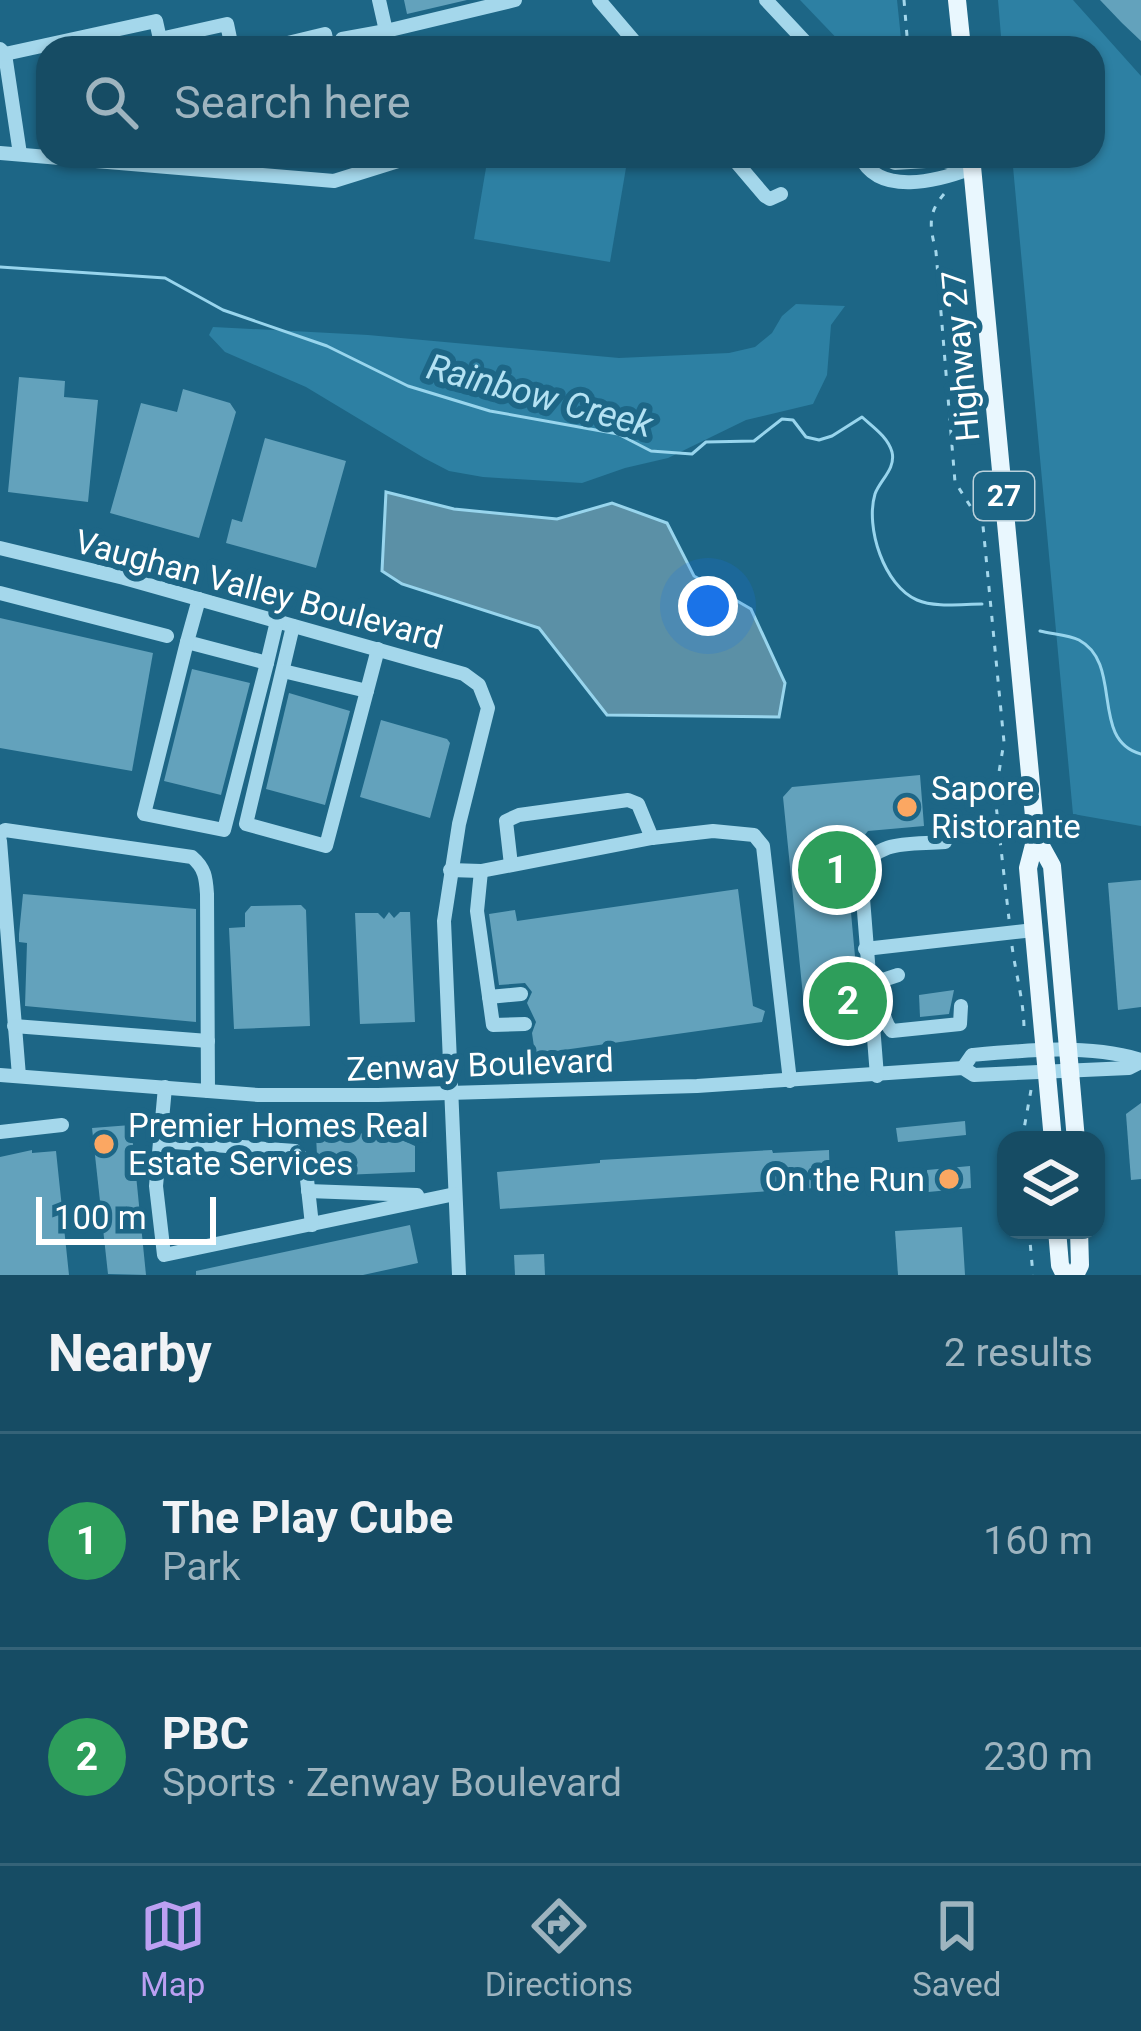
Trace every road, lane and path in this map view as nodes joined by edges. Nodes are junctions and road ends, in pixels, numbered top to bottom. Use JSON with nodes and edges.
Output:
{"nodes":[{"id":1,"x":379,"y":0,"type":"edge"},
{"id":2,"x":515,"y":0,"type":"edge"},
{"id":3,"x":598,"y":0,"type":"edge"},
{"id":4,"x":766,"y":0,"type":"edge"},
{"id":5,"x":904,"y":0,"type":"edge"},
{"id":6,"x":958,"y":0,"type":"edge"},
{"id":7,"x":386,"y":31,"type":"junction"},
{"id":8,"x":79,"y":36,"type":"edge"},
{"id":9,"x":160,"y":36,"type":"edge"},
{"id":10,"x":170,"y":36,"type":"edge"},
{"id":11,"x":230,"y":36,"type":"edge"},
{"id":12,"x":366,"y":36,"type":"edge"},
{"id":13,"x":387,"y":36,"type":"edge"},
{"id":14,"x":630,"y":36,"type":"edge"},
{"id":15,"x":800,"y":36,"type":"edge"},
{"id":16,"x":907,"y":36,"type":"edge"},
{"id":17,"x":961,"y":36,"type":"edge"},
{"id":18,"x":36,"y":44,"type":"edge"},
{"id":19,"x":2,"y":51,"type":"edge"},
{"id":20,"x":0,"y":153,"type":"edge"},
{"id":21,"x":20,"y":154,"type":"junction"},
{"id":22,"x":36,"y":155,"type":"edge"},
{"id":23,"x":183,"y":168,"type":"edge"},
{"id":24,"x":376,"y":168,"type":"edge"},
{"id":25,"x":741,"y":168,"type":"edge"},
{"id":26,"x":869,"y":168,"type":"edge"},
{"id":27,"x":961,"y":168,"type":"edge"},
{"id":28,"x":973,"y":168,"type":"edge"},
{"id":29,"x":781,"y":194,"type":"dead end"},
{"id":30,"x":944,"y":194,"type":"dead end"},
{"id":31,"x":0,"y":548,"type":"edge"},
{"id":32,"x":0,"y":593,"type":"edge"},
{"id":33,"x":199,"y":599,"type":"junction"},
{"id":34,"x":285,"y":623,"type":"junction"},
{"id":35,"x":167,"y":636,"type":"dead end"},
{"id":36,"x":187,"y":643,"type":"junction"},
{"id":37,"x":378,"y":650,"type":"junction"},
{"id":38,"x":267,"y":663,"type":"junction"},
{"id":39,"x":283,"y":671,"type":"junction"},
{"id":40,"x":368,"y":691,"type":"junction"},
{"id":41,"x":0,"y":837,"type":"edge"},
{"id":42,"x":1036,"y":837,"type":"junction"},
{"id":43,"x":652,"y":838,"type":"junction"},
{"id":44,"x":945,"y":842,"type":"dead end"},
{"id":45,"x":511,"y":866,"type":"junction"},
{"id":46,"x":450,"y":870,"type":"junction"},
{"id":47,"x":481,"y":871,"type":"junction"},
{"id":48,"x":1034,"y":929,"type":"junction"},
{"id":49,"x":1011,"y":932,"type":"junction"},
{"id":50,"x":865,"y":949,"type":"junction"},
{"id":51,"x":894,"y":976,"type":"dead end"},
{"id":52,"x":521,"y":994,"type":"dead end"},
{"id":53,"x":489,"y":997,"type":"junction"},
{"id":54,"x":962,"y":1006,"type":"dead end"},
{"id":55,"x":526,"y":1024,"type":"dead end"},
{"id":56,"x":14,"y":1026,"type":"junction"},
{"id":57,"x":1024,"y":1030,"type":"dead end"},
{"id":58,"x":208,"y":1042,"type":"junction"},
{"id":59,"x":1047,"y":1060,"type":"junction"},
{"id":60,"x":1071,"y":1060,"type":"junction"},
{"id":61,"x":1141,"y":1061,"type":"edge"},
{"id":62,"x":0,"y":1075,"type":"edge"},
{"id":63,"x":19,"y":1076,"type":"junction"},
{"id":64,"x":877,"y":1076,"type":"junction"},
{"id":65,"x":790,"y":1081,"type":"junction"},
{"id":66,"x":165,"y":1088,"type":"junction"},
{"id":67,"x":1031,"y":1090,"type":"dead end"},
{"id":68,"x":208,"y":1091,"type":"junction"},
{"id":69,"x":450,"y":1092,"type":"junction"},
{"id":70,"x":62,"y":1125,"type":"dead end"},
{"id":71,"x":1024,"y":1131,"type":"edge"},
{"id":72,"x":1052,"y":1131,"type":"edge"},
{"id":73,"x":1075,"y":1131,"type":"edge"},
{"id":74,"x":0,"y":1132,"type":"edge"},
{"id":75,"x":160,"y":1141,"type":"junction"},
{"id":76,"x":308,"y":1191,"type":"junction"},
{"id":77,"x":450,"y":1195,"type":"junction"},
{"id":78,"x":311,"y":1225,"type":"junction"},
{"id":79,"x":1030,"y":1239,"type":"edge"},
{"id":80,"x":1058,"y":1239,"type":"edge"},
{"id":81,"x":1079,"y":1239,"type":"edge"},
{"id":82,"x":459,"y":1275,"type":"edge"},
{"id":83,"x":1033,"y":1275,"type":"edge"},
{"id":84,"x":1065,"y":1275,"type":"edge"},
{"id":85,"x":1075,"y":1275,"type":"edge"}],
"edges":[{"from":1,"to":7,"type":"street"},
{"from":2,"to":7,"type":"street"},
{"from":3,"to":14,"type":"street"},
{"from":4,"to":15,"type":"street"},
{"from":5,"to":16,"type":"path"},
{"from":6,"to":17,"type":"main road"},
{"from":7,"to":12,"type":"street"},
{"from":7,"to":13,"type":"street"},
{"from":8,"to":9,"type":"street"},
{"from":10,"to":11,"type":"street"},
{"from":18,"to":19,"type":"street"},
{"from":19,"to":21,"type":"street"},
{"from":20,"to":21,"type":"street"},
{"from":21,"to":22,"type":"street"},
{"from":23,"to":24,"type":"street"},
{"from":25,"to":29,"type":"street"},
{"from":26,"to":27,"type":"street"},
{"from":28,"to":42,"type":"main road","name":"Highway 27","number":"27"},
{"from":30,"to":49,"type":"path"},
{"from":31,"to":33,"type":"street","name":"Vaughan Valley Boulevard"},
{"from":32,"to":35,"type":"street"},
{"from":33,"to":34,"type":"street","name":"Vaughan Valley Boulevard"},
{"from":33,"to":36,"type":"street"},
{"from":34,"to":37,"type":"street","name":"Vaughan Valley Boulevard"},
{"from":34,"to":38,"type":"street"},
{"from":34,"to":39,"type":"street"},
{"from":36,"to":38,"type":"street"},
{"from":36,"to":38,"type":"street"},
{"from":37,"to":40,"type":"street"},
{"from":37,"to":46,"type":"street","name":"Vaughan Valley Boulevard"},
{"from":39,"to":40,"type":"street"},
{"from":39,"to":40,"type":"street"},
{"from":41,"to":56,"type":"street"},
{"from":41,"to":58,"type":"street"},
{"from":42,"to":48,"type":"main road","name":"Highway 27","number":"27"},
{"from":42,"to":60,"type":"main road","name":"Highway 27","number":"27"},
{"from":43,"to":45,"type":"street"},
{"from":43,"to":45,"type":"street"},
{"from":43,"to":65,"type":"street"},
{"from":44,"to":50,"type":"street"},
{"from":45,"to":47,"type":"street"},
{"from":46,"to":47,"type":"street"},
{"from":46,"to":69,"type":"street","name":"Vaughan Valley Boulevard"},
{"from":47,"to":53,"type":"street"},
{"from":48,"to":49,"type":"street"},
{"from":48,"to":59,"type":"main road","name":"Highway 27","number":"27"},
{"from":49,"to":50,"type":"street"},
{"from":49,"to":57,"type":"path"},
{"from":50,"to":64,"type":"street"},
{"from":51,"to":54,"type":"street"},
{"from":52,"to":53,"type":"street"},
{"from":53,"to":55,"type":"street"},
{"from":56,"to":58,"type":"street"},
{"from":56,"to":63,"type":"street"},
{"from":58,"to":68,"type":"street"},
{"from":59,"to":60,"type":"street"},
{"from":59,"to":64,"type":"street","name":"Zenway Boulevard"},
{"from":59,"to":72,"type":"main road","name":"Highway 27","number":"27"},
{"from":60,"to":61,"type":"street"},
{"from":60,"to":73,"type":"main road","name":"Highway 27","number":"27"},
{"from":62,"to":63,"type":"street","name":"Zenway Boulevard"},
{"from":63,"to":66,"type":"street","name":"Zenway Boulevard"},
{"from":64,"to":65,"type":"street","name":"Zenway Boulevard"},
{"from":65,"to":69,"type":"street","name":"Zenway Boulevard"},
{"from":66,"to":68,"type":"street","name":"Zenway Boulevard"},
{"from":66,"to":75,"type":"street"},
{"from":67,"to":71,"type":"path"},
{"from":68,"to":69,"type":"street","name":"Zenway Boulevard"},
{"from":69,"to":77,"type":"street","name":"Vaughan Valley Boulevard"},
{"from":70,"to":74,"type":"street"},
{"from":75,"to":76,"type":"street"},
{"from":75,"to":78,"type":"street"},
{"from":76,"to":77,"type":"street"},
{"from":76,"to":78,"type":"street"},
{"from":77,"to":78,"type":"street"},
{"from":77,"to":82,"type":"street","name":"Vaughan Valley Boulevard"},
{"from":79,"to":83,"type":"path"},
{"from":80,"to":84,"type":"main road"},
{"from":81,"to":85,"type":"main road"}]}
